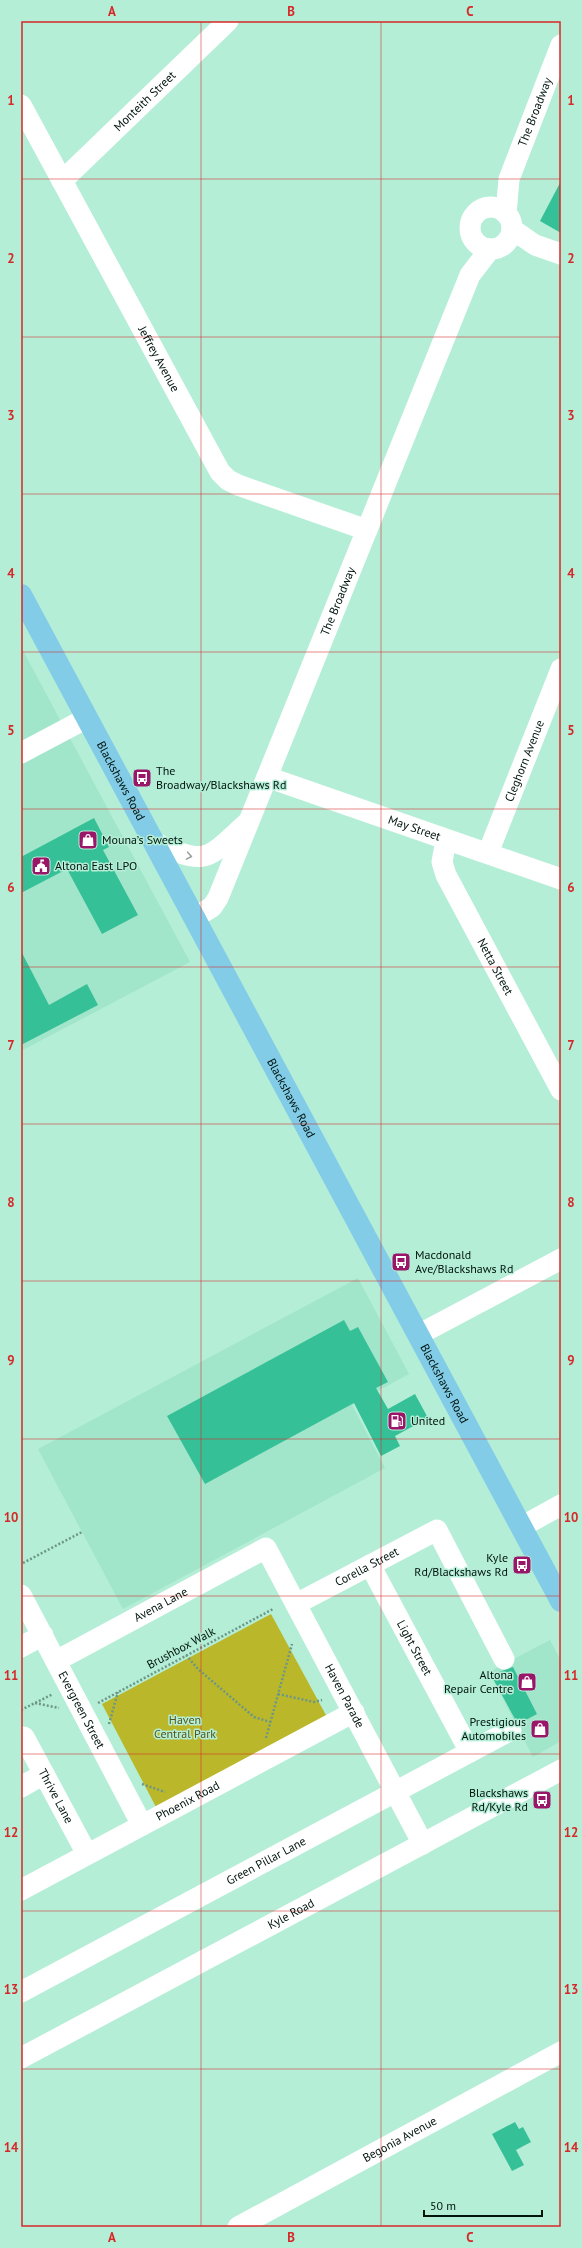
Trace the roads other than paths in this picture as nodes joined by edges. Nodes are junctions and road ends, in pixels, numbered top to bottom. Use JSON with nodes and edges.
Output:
{"nodes":[{"id":1,"x":228,"y":21,"type":"edge"},
{"id":2,"x":561,"y":45,"type":"edge"},
{"id":3,"x":21,"y":105,"type":"edge"},
{"id":4,"x":509,"y":179,"type":"junction"},
{"id":5,"x":62,"y":181,"type":"junction"},
{"id":6,"x":484,"y":208,"type":"junction"},
{"id":7,"x":503,"y":234,"type":"junction"},
{"id":8,"x":473,"y":238,"type":"junction"},
{"id":9,"x":561,"y":254,"type":"edge"},
{"id":10,"x":470,"y":275,"type":"junction"},
{"id":11,"x":367,"y":530,"type":"junction"},
{"id":12,"x":21,"y":595,"type":"edge"},
{"id":13,"x":561,"y":669,"type":"edge"},
{"id":14,"x":87,"y":718,"type":"junction"},
{"id":15,"x":21,"y":753,"type":"edge"},
{"id":16,"x":267,"y":777,"type":"junction"},
{"id":17,"x":252,"y":819,"type":"junction"},
{"id":18,"x":446,"y":840,"type":"junction"},
{"id":19,"x":153,"y":842,"type":"junction"},
{"id":20,"x":488,"y":853,"type":"junction"},
{"id":21,"x":561,"y":879,"type":"edge"},
{"id":22,"x":194,"y":918,"type":"junction"},
{"id":23,"x":561,"y":1090,"type":"edge"},
{"id":24,"x":561,"y":1259,"type":"edge"},
{"id":25,"x":418,"y":1335,"type":"junction"},
{"id":26,"x":561,"y":1505,"type":"edge"},
{"id":27,"x":521,"y":1527,"type":"junction"},
{"id":28,"x":266,"y":1548,"type":"joint"},
{"id":29,"x":370,"y":1565,"type":"junction"},
{"id":30,"x":21,"y":1595,"type":"edge"},
{"id":31,"x":561,"y":1601,"type":"edge"},
{"id":32,"x":296,"y":1604,"type":"junction"},
{"id":33,"x":43,"y":1635,"type":"junction"},
{"id":34,"x":21,"y":1647,"type":"edge"},
{"id":35,"x":504,"y":1659,"type":"dead end"},
{"id":36,"x":56,"y":1660,"type":"junction"},
{"id":37,"x":354,"y":1712,"type":"junction"},
{"id":38,"x":511,"y":1730,"type":"dead end"},
{"id":39,"x":24,"y":1737,"type":"dead end"},
{"id":40,"x":470,"y":1752,"type":"junction"},
{"id":41,"x":561,"y":1770,"type":"edge"},
{"id":42,"x":44,"y":1774,"type":"junction"},
{"id":43,"x":21,"y":1787,"type":"edge"},
{"id":44,"x":396,"y":1792,"type":"junction"},
{"id":45,"x":142,"y":1825,"type":"junction"},
{"id":46,"x":423,"y":1844,"type":"junction"},
{"id":47,"x":87,"y":1854,"type":"junction"},
{"id":48,"x":21,"y":1890,"type":"edge"},
{"id":49,"x":21,"y":1992,"type":"edge"},
{"id":50,"x":561,"y":2052,"type":"edge"},
{"id":51,"x":21,"y":2058,"type":"edge"},
{"id":52,"x":238,"y":2227,"type":"edge"}],
"edges":[{"from":1,"to":5,"type":"street","name":"Monteith Street"},
{"from":2,"to":4,"type":"street","name":"The Broadway"},
{"from":3,"to":5,"type":"street","name":"Jeffrey Avenue"},
{"from":4,"to":6,"type":"street","name":"The Broadway"},
{"from":4,"to":7,"type":"street","name":"The Broadway"},
{"from":5,"to":11,"type":"street","name":"Jeffrey Avenue"},
{"from":6,"to":7,"type":"street"},
{"from":6,"to":8,"type":"street"},
{"from":7,"to":8,"type":"street"},
{"from":7,"to":9,"type":"street"},
{"from":7,"to":10,"type":"street","name":"The Broadway"},
{"from":8,"to":10,"type":"street","name":"The Broadway"},
{"from":10,"to":11,"type":"street","name":"The Broadway"},
{"from":11,"to":16,"type":"street","name":"The Broadway"},
{"from":12,"to":14,"type":"main road","name":"Blackshaws Road"},
{"from":13,"to":20,"type":"street","name":"Cleghorn Avenue"},
{"from":14,"to":15,"type":"street"},
{"from":14,"to":19,"type":"main road","name":"Blackshaws Road"},
{"from":16,"to":17,"type":"street","name":"The Broadway"},
{"from":16,"to":18,"type":"street","name":"May Street"},
{"from":19,"to":17,"type":"street","one_way":true},
{"from":17,"to":22,"type":"street","name":"The Broadway"},
{"from":18,"to":20,"type":"street","name":"May Street"},
{"from":18,"to":23,"type":"street","name":"Netta Street"},
{"from":19,"to":22,"type":"main road","name":"Blackshaws Road"},
{"from":20,"to":21,"type":"street","name":"May Street"},
{"from":22,"to":25,"type":"main road","name":"Blackshaws Road"},
{"from":24,"to":25,"type":"street"},
{"from":25,"to":27,"type":"main road","name":"Blackshaws Road"},
{"from":26,"to":27,"type":"street"},
{"from":27,"to":31,"type":"main road","name":"Blackshaws Road"},
{"from":28,"to":32,"type":"street","name":"Haven Parade"},
{"from":28,"to":36,"type":"street","name":"Avena Lane"},
{"from":29,"to":32,"type":"street","name":"Corella Street"},
{"from":29,"to":35,"type":"street","name":"Corella Street"},
{"from":29,"to":40,"type":"street","name":"Light Street"},
{"from":30,"to":33,"type":"street","name":"Evergreen Street"},
{"from":32,"to":37,"type":"street","name":"Haven Parade"},
{"from":33,"to":34,"type":"street"},
{"from":33,"to":36,"type":"street","name":"Evergreen Street"},
{"from":36,"to":45,"type":"street","name":"Evergreen Street"},
{"from":37,"to":44,"type":"street","name":"Haven Parade"},
{"from":37,"to":45,"type":"street","name":"Phoenix Road"},
{"from":38,"to":40,"type":"street","name":"Green Pillar Lane"},
{"from":39,"to":42,"type":"street","name":"Thrive Lane"},
{"from":40,"to":44,"type":"street","name":"Green Pillar Lane"},
{"from":41,"to":46,"type":"street","name":"Kyle Road"},
{"from":42,"to":43,"type":"street"},
{"from":42,"to":47,"type":"street","name":"Thrive Lane"},
{"from":44,"to":46,"type":"street","name":"Haven Parade"},
{"from":44,"to":49,"type":"street","name":"Green Pillar Lane"},
{"from":45,"to":47,"type":"street","name":"Phoenix Road"},
{"from":46,"to":51,"type":"street","name":"Kyle Road"},
{"from":47,"to":48,"type":"street","name":"Phoenix Road"},
{"from":50,"to":52,"type":"street","name":"Begonia Avenue"}]}
